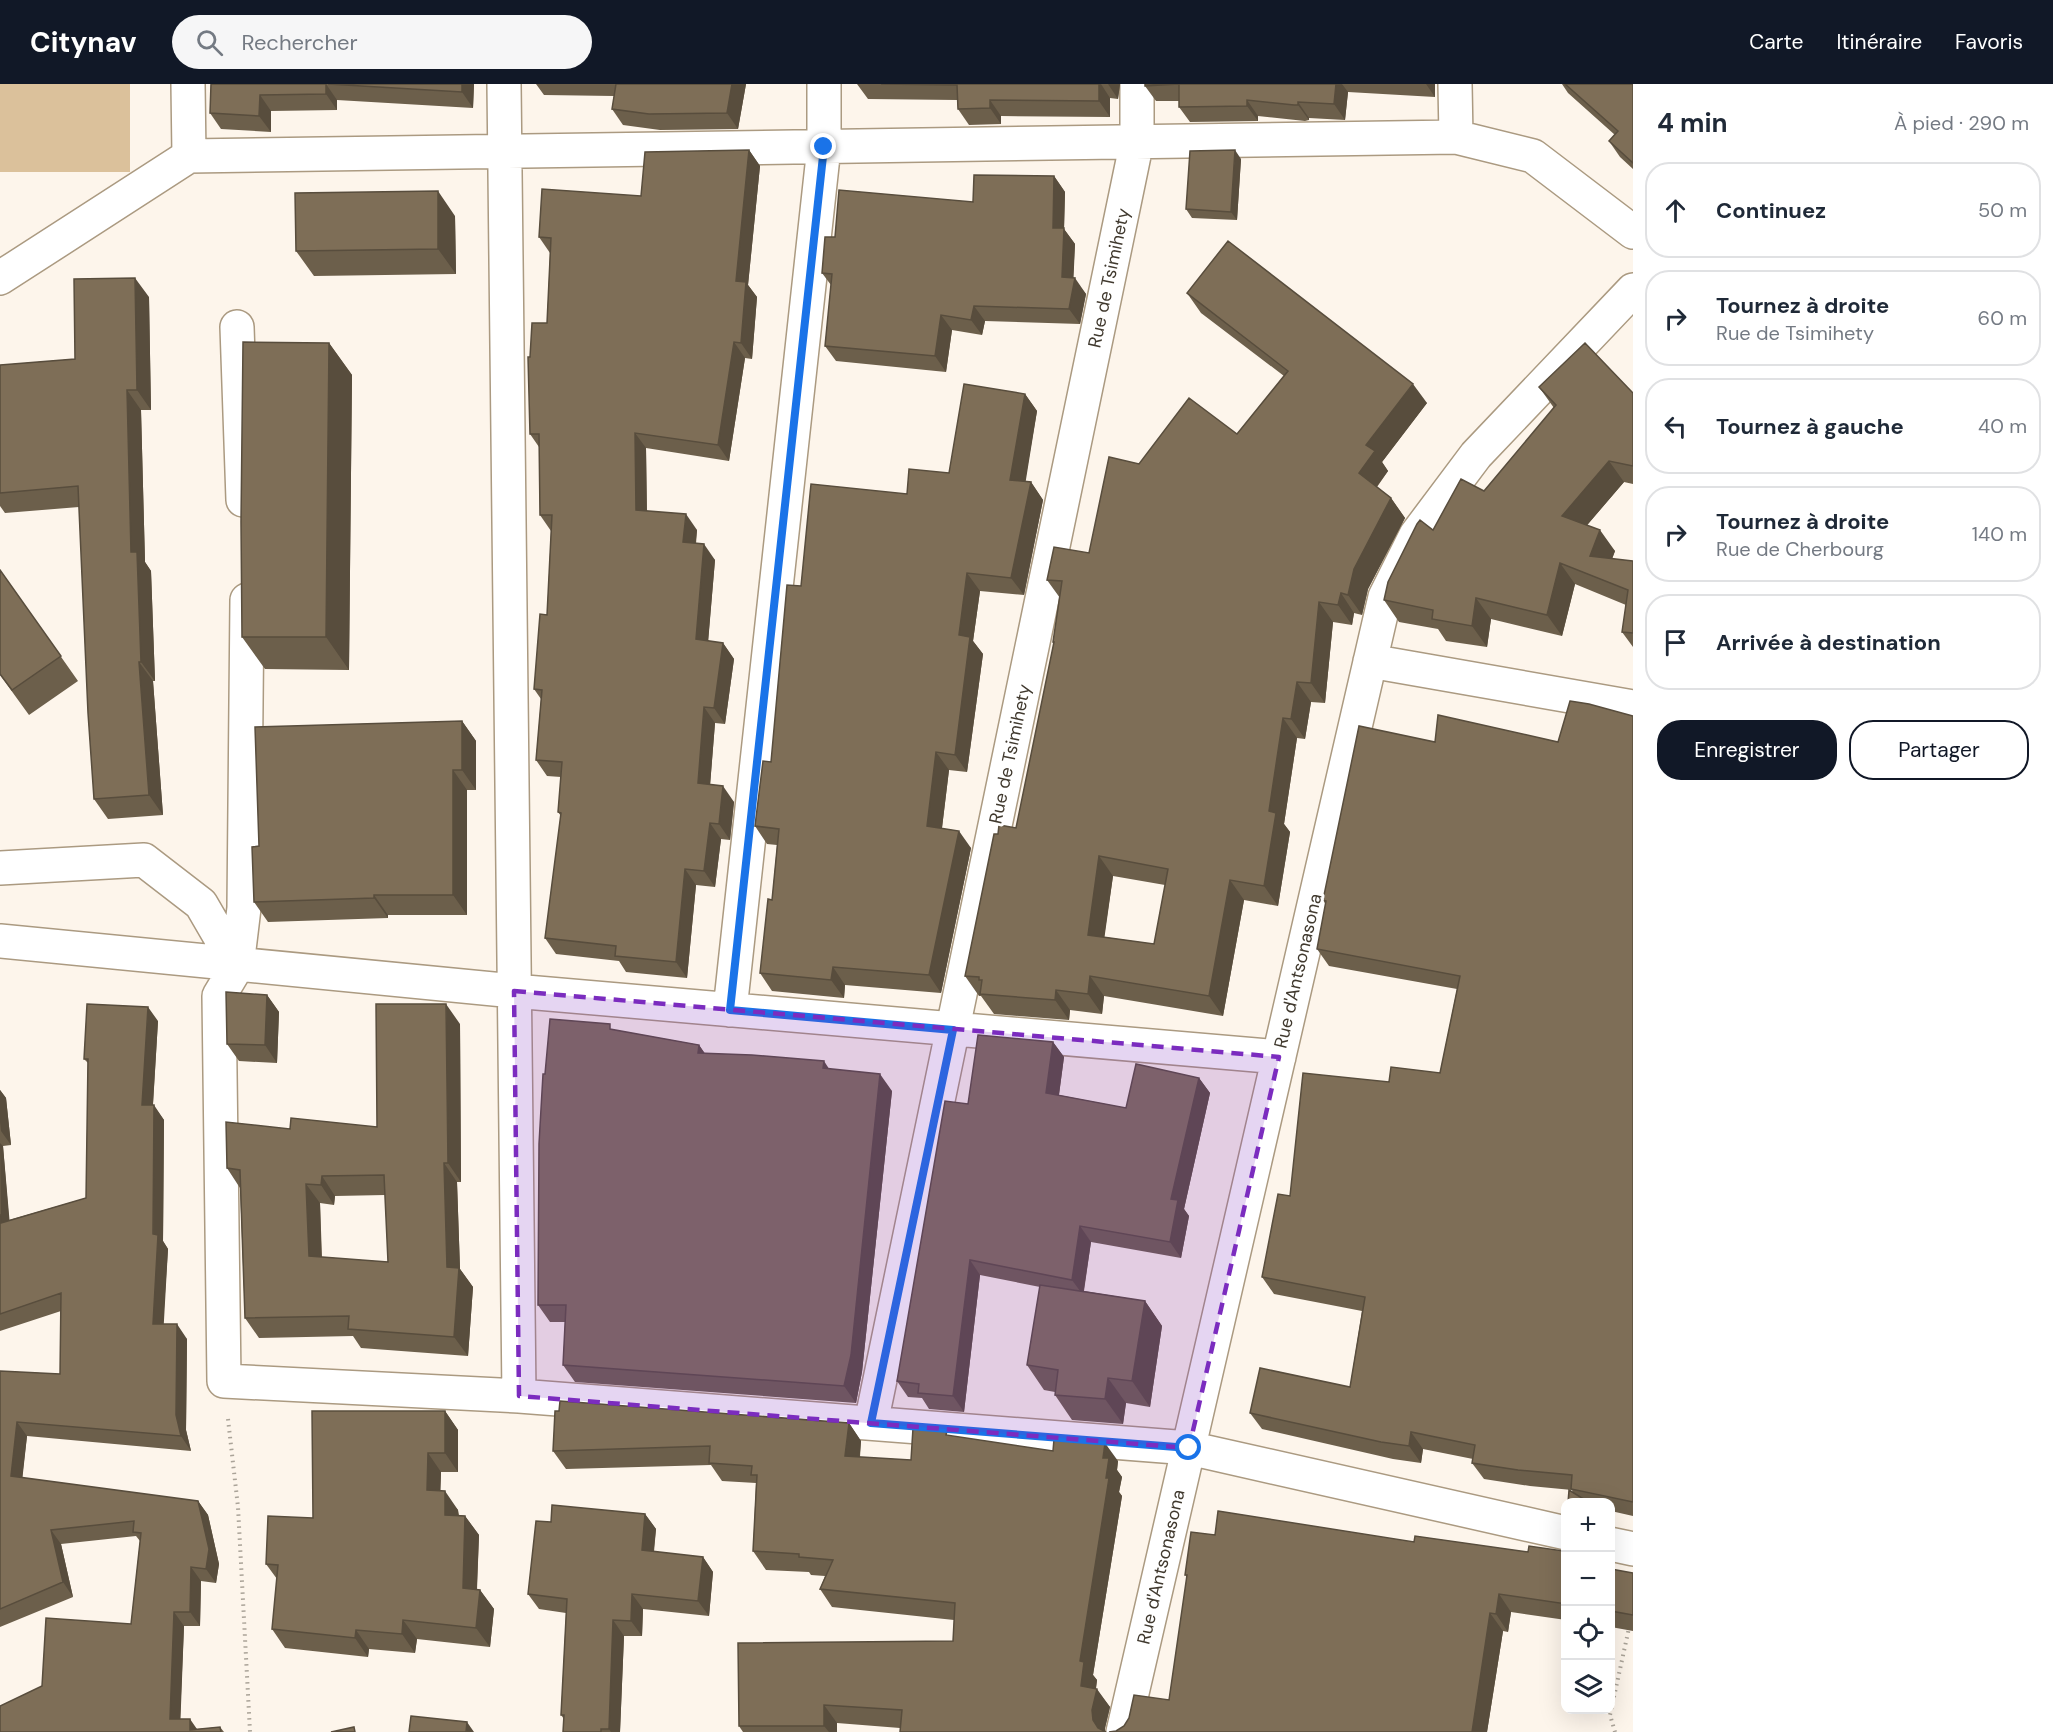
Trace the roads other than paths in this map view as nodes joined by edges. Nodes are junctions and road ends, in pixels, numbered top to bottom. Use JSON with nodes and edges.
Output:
{"nodes":[{"id":1,"x":188,"y":84,"type":"edge"},
{"id":2,"x":504,"y":84,"type":"edge"},
{"id":3,"x":824,"y":84,"type":"edge"},
{"id":4,"x":1137,"y":84,"type":"edge"},
{"id":5,"x":1455,"y":84,"type":"edge"},
{"id":6,"x":1456,"y":137,"type":"junction"},
{"id":7,"x":1137,"y":141,"type":"junction"},
{"id":8,"x":824,"y":147,"type":"junction"},
{"id":9,"x":505,"y":151,"type":"junction"},
{"id":10,"x":189,"y":156,"type":"junction"},
{"id":11,"x":1633,"y":232,"type":"edge"},
{"id":12,"x":0,"y":278,"type":"edge"},
{"id":13,"x":1633,"y":290,"type":"edge"},
{"id":14,"x":237,"y":327,"type":"dead end"},
{"id":15,"x":244,"y":531,"type":"edge"},
{"id":16,"x":246,"y":567,"type":"edge"},
{"id":17,"x":1370,"y":661,"type":"junction"},
{"id":18,"x":1633,"y":707,"type":"edge"},
{"id":19,"x":0,"y":868,"type":"edge"},
{"id":20,"x":0,"y":941,"type":"edge"},
{"id":21,"x":237,"y":966,"type":"junction"},
{"id":22,"x":514,"y":991,"type":"junction"},
{"id":23,"x":730,"y":1010,"type":"junction"},
{"id":24,"x":953,"y":1030,"type":"junction"},
{"id":25,"x":1279,"y":1057,"type":"junction"},
{"id":26,"x":519,"y":1396,"type":"junction"},
{"id":27,"x":871,"y":1423,"type":"junction"},
{"id":28,"x":1189,"y":1448,"type":"junction"},
{"id":29,"x":1561,"y":1532,"type":"edge"},
{"id":30,"x":1615,"y":1545,"type":"edge"},
{"id":31,"x":1633,"y":1550,"type":"edge"},
{"id":32,"x":1123,"y":1732,"type":"edge"}],
"edges":[{"from":1,"to":10,"type":"street"},
{"from":2,"to":9,"type":"street"},
{"from":3,"to":8,"type":"street"},
{"from":4,"to":7,"type":"street","name":"Rue de Tsimihety"},
{"from":5,"to":6,"type":"street"},
{"from":6,"to":7,"type":"street"},
{"from":6,"to":11,"type":"street"},
{"from":7,"to":8,"type":"street"},
{"from":7,"to":24,"type":"street","name":"Rue de Tsimihety"},
{"from":8,"to":9,"type":"street"},
{"from":8,"to":23,"type":"street"},
{"from":9,"to":10,"type":"street"},
{"from":9,"to":22,"type":"street"},
{"from":10,"to":12,"type":"street"},
{"from":13,"to":17,"type":"street","name":"Rue d'Antsonasona"},
{"from":14,"to":15,"type":"street"},
{"from":16,"to":21,"type":"street"},
{"from":17,"to":18,"type":"street"},
{"from":17,"to":25,"type":"street","name":"Rue d'Antsonasona"},
{"from":19,"to":21,"type":"street"},
{"from":20,"to":21,"type":"street"},
{"from":21,"to":22,"type":"street"},
{"from":21,"to":26,"type":"street"},
{"from":22,"to":23,"type":"street"},
{"from":22,"to":26,"type":"street"},
{"from":23,"to":24,"type":"street"},
{"from":24,"to":25,"type":"street"},
{"from":24,"to":27,"type":"street","name":"Rue de Tsimihety"},
{"from":25,"to":28,"type":"street","name":"Rue d'Antsonasona"},
{"from":26,"to":27,"type":"street"},
{"from":27,"to":28,"type":"street"},
{"from":28,"to":29,"type":"street"},
{"from":28,"to":32,"type":"street","name":"Rue d'Antsonasona"},
{"from":30,"to":31,"type":"street"}]}
